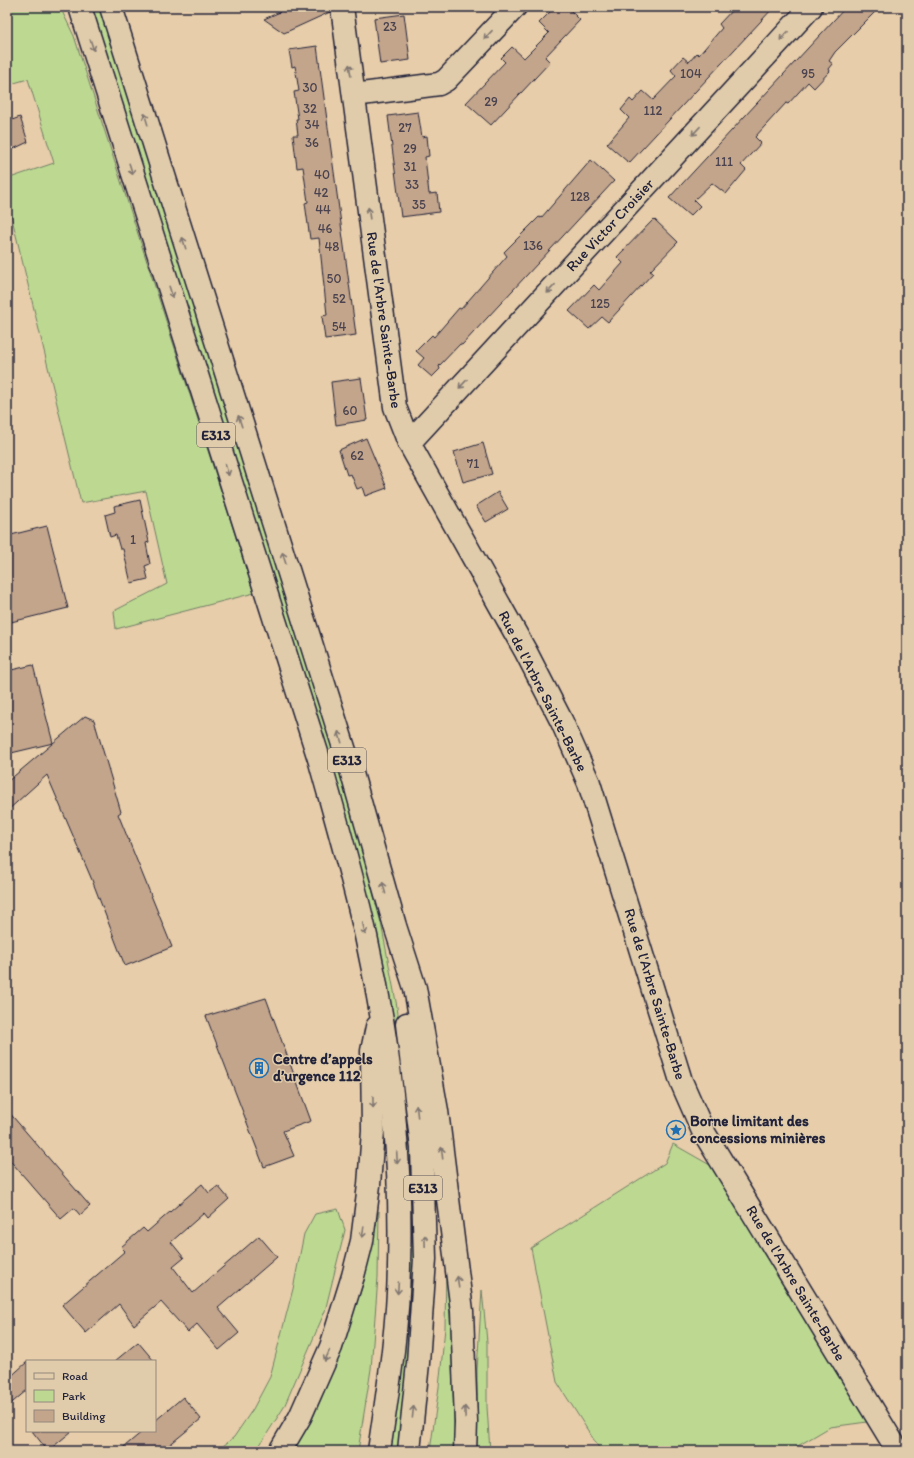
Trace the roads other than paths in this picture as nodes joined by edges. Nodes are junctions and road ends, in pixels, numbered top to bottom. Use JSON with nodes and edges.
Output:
{"nodes":[{"id":1,"x":80,"y":7,"type":"edge"},
{"id":2,"x":111,"y":7,"type":"edge"},
{"id":3,"x":342,"y":7,"type":"edge"},
{"id":4,"x":515,"y":7,"type":"edge"},
{"id":5,"x":811,"y":7,"type":"edge"},
{"id":6,"x":354,"y":95,"type":"junction"},
{"id":7,"x":408,"y":444,"type":"junction"},
{"id":8,"x":395,"y":926,"type":"junction"},
{"id":9,"x":380,"y":1008,"type":"junction"},
{"id":10,"x":280,"y":1451,"type":"edge"},
{"id":11,"x":379,"y":1451,"type":"edge"},
{"id":12,"x":409,"y":1451,"type":"edge"},
{"id":13,"x":465,"y":1451,"type":"edge"},
{"id":14,"x":898,"y":1451,"type":"edge"}],
"edges":[{"from":1,"to":9,"type":"main road","number":"E313","one_way":true},
{"from":8,"to":2,"type":"main road","number":"E313","one_way":true},
{"from":6,"to":3,"type":"main road","name":"Rue de l'Arbre Sainte-Barbe","one_way":true},
{"from":4,"to":6,"type":"main road","one_way":true},
{"from":5,"to":7,"type":"main road","name":"Rue Victor Croisier","one_way":true},
{"from":7,"to":6,"type":"main road","name":"Rue de l'Arbre Sainte-Barbe","one_way":true},
{"from":7,"to":14,"type":"main road","name":"Rue de l'Arbre Sainte-Barbe"},
{"from":12,"to":8,"type":"main road","number":"E313","one_way":true},
{"from":13,"to":8,"type":"main road","one_way":true},
{"from":9,"to":10,"type":"main road","one_way":true},
{"from":9,"to":11,"type":"main road","number":"E313","one_way":true}]}
